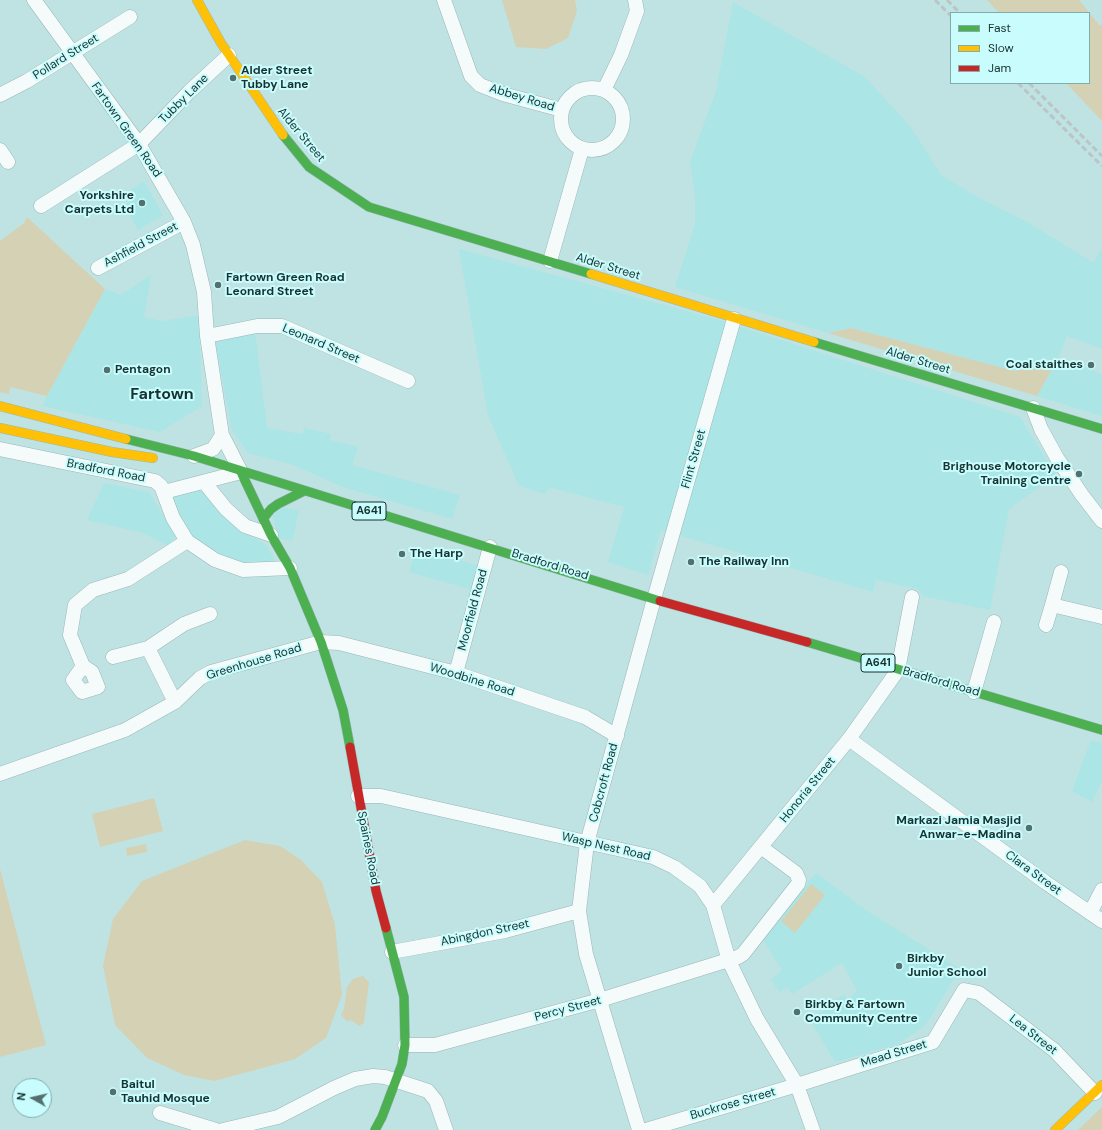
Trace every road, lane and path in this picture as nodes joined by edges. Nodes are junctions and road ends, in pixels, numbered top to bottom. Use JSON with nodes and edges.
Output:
{"nodes":[{"id":1,"x":34,"y":0,"type":"edge"},
{"id":2,"x":197,"y":0,"type":"edge"},
{"id":3,"x":444,"y":0,"type":"edge"},
{"id":4,"x":635,"y":0,"type":"edge"},
{"id":5,"x":130,"y":17,"type":"dead end"},
{"id":6,"x":72,"y":53,"type":"junction"},
{"id":7,"x":229,"y":55,"type":"junction"},
{"id":8,"x":604,"y":90,"type":"junction"},
{"id":9,"x":0,"y":95,"type":"edge"},
{"id":10,"x":562,"y":110,"type":"junction"},
{"id":11,"x":139,"y":144,"type":"junction"},
{"id":12,"x":582,"y":149,"type":"junction"},
{"id":13,"x":41,"y":206,"type":"dead end"},
{"id":14,"x":184,"y":222,"type":"junction"},
{"id":15,"x":550,"y":261,"type":"junction"},
{"id":16,"x":98,"y":268,"type":"dead end"},
{"id":17,"x":734,"y":319,"type":"junction"},
{"id":18,"x":207,"y":336,"type":"junction"},
{"id":19,"x":408,"y":381,"type":"dead end"},
{"id":20,"x":0,"y":406,"type":"edge"},
{"id":21,"x":1032,"y":408,"type":"junction"},
{"id":22,"x":0,"y":428,"type":"edge"},
{"id":23,"x":1102,"y":429,"type":"edge"},
{"id":24,"x":222,"y":435,"type":"junction"},
{"id":25,"x":0,"y":450,"type":"edge"},
{"id":26,"x":194,"y":456,"type":"junction"},
{"id":27,"x":165,"y":460,"type":"dead end"},
{"id":28,"x":180,"y":462,"type":"dead end"},
{"id":29,"x":241,"y":472,"type":"junction"},
{"id":30,"x":204,"y":482,"type":"junction"},
{"id":31,"x":304,"y":491,"type":"junction"},
{"id":32,"x":164,"y":492,"type":"junction"},
{"id":33,"x":263,"y":519,"type":"junction"},
{"id":34,"x":1102,"y":521,"type":"edge"},
{"id":35,"x":271,"y":535,"type":"junction"},
{"id":36,"x":187,"y":541,"type":"junction"},
{"id":37,"x":493,"y":548,"type":"junction"},
{"id":38,"x":290,"y":568,"type":"junction"},
{"id":39,"x":1061,"y":572,"type":"dead end"},
{"id":40,"x":912,"y":598,"type":"dead end"},
{"id":41,"x":654,"y":599,"type":"junction"},
{"id":42,"x":1052,"y":605,"type":"junction"},
{"id":43,"x":210,"y":614,"type":"dead end"},
{"id":44,"x":1102,"y":617,"type":"edge"},
{"id":45,"x":994,"y":622,"type":"dead end"},
{"id":46,"x":1046,"y":625,"type":"dead end"},
{"id":47,"x":321,"y":642,"type":"junction"},
{"id":48,"x":148,"y":648,"type":"junction"},
{"id":49,"x":113,"y":657,"type":"dead end"},
{"id":50,"x":83,"y":666,"type":"dead end"},
{"id":51,"x":898,"y":670,"type":"junction"},
{"id":52,"x":456,"y":673,"type":"junction"},
{"id":53,"x":974,"y":692,"type":"junction"},
{"id":54,"x":175,"y":702,"type":"junction"},
{"id":55,"x":1102,"y":730,"type":"edge"},
{"id":56,"x":617,"y":736,"type":"junction"},
{"id":57,"x":849,"y":739,"type":"junction"},
{"id":58,"x":0,"y":774,"type":"edge"},
{"id":59,"x":358,"y":796,"type":"junction"},
{"id":60,"x":587,"y":843,"type":"junction"},
{"id":61,"x":761,"y":847,"type":"junction"},
{"id":62,"x":1102,"y":890,"type":"edge"},
{"id":63,"x":713,"y":905,"type":"junction"},
{"id":64,"x":579,"y":911,"type":"junction"},
{"id":65,"x":1090,"y":913,"type":"junction"},
{"id":66,"x":1102,"y":921,"type":"edge"},
{"id":67,"x":392,"y":952,"type":"junction"},
{"id":68,"x":729,"y":962,"type":"junction"},
{"id":69,"x":964,"y":990,"type":"joint"},
{"id":70,"x":600,"y":1000,"type":"junction"},
{"id":71,"x":405,"y":1045,"type":"junction"},
{"id":72,"x":397,"y":1081,"type":"junction"},
{"id":73,"x":798,"y":1085,"type":"junction"},
{"id":74,"x":1099,"y":1088,"type":"edge"},
{"id":75,"x":160,"y":1113,"type":"dead end"},
{"id":76,"x":216,"y":1130,"type":"edge"},
{"id":77,"x":223,"y":1130,"type":"edge"},
{"id":78,"x":375,"y":1130,"type":"edge"},
{"id":79,"x":446,"y":1130,"type":"edge"},
{"id":80,"x":638,"y":1130,"type":"edge"},
{"id":81,"x":646,"y":1130,"type":"edge"},
{"id":82,"x":813,"y":1130,"type":"edge"},
{"id":83,"x":1055,"y":1130,"type":"edge"}],
"edges":[{"from":1,"to":6,"type":"street","name":"Fartown Green Road"},
{"from":2,"to":7,"type":"street","name":"Alder Street"},
{"from":3,"to":10,"type":"street","name":"Abbey Road"},
{"from":4,"to":8,"type":"street"},
{"from":5,"to":6,"type":"street","name":"Pollard Street"},
{"from":6,"to":9,"type":"street","name":"Pollard Street"},
{"from":6,"to":11,"type":"street","name":"Fartown Green Road"},
{"from":7,"to":11,"type":"street","name":"Tubby Lane"},
{"from":7,"to":15,"type":"street","name":"Alder Street"},
{"from":8,"to":10,"type":"street","name":"Abbey Road"},
{"from":8,"to":12,"type":"street"},
{"from":10,"to":12,"type":"street","name":"Abbey Road"},
{"from":11,"to":13,"type":"street","name":"Tubby Lane"},
{"from":11,"to":14,"type":"street","name":"Fartown Green Road"},
{"from":12,"to":15,"type":"street"},
{"from":14,"to":16,"type":"street","name":"Ashfield Street"},
{"from":14,"to":18,"type":"street","name":"Fartown Green Road"},
{"from":15,"to":17,"type":"street","name":"Alder Street"},
{"from":17,"to":21,"type":"street","name":"Alder Street"},
{"from":17,"to":41,"type":"street","name":"Flint Street"},
{"from":18,"to":19,"type":"street","name":"Leonard Street"},
{"from":18,"to":24,"type":"street","name":"Fartown Green Road"},
{"from":20,"to":26,"type":"street","number":"A641"},
{"from":21,"to":23,"type":"street","name":"Alder Street"},
{"from":21,"to":34,"type":"street"},
{"from":22,"to":27,"type":"street"},
{"from":24,"to":26,"type":"street"},
{"from":24,"to":29,"type":"street","name":"Fartown Green Road"},
{"from":25,"to":32,"type":"street","name":"Bradford Road"},
{"from":26,"to":29,"type":"street","number":"A641"},
{"from":28,"to":29,"type":"street","number":"A641"},
{"from":29,"to":30,"type":"street"},
{"from":29,"to":31,"type":"street","name":"Bradford Road","number":"A641"},
{"from":29,"to":33,"type":"street","name":"Spaines Road"},
{"from":30,"to":32,"type":"street"},
{"from":30,"to":35,"type":"street"},
{"from":31,"to":33,"type":"street"},
{"from":31,"to":37,"type":"street","name":"Bradford Road","number":"A641"},
{"from":32,"to":36,"type":"street"},
{"from":33,"to":35,"type":"street","name":"Spaines Road"},
{"from":35,"to":38,"type":"street","name":"Spaines Road"},
{"from":36,"to":38,"type":"street"},
{"from":36,"to":50,"type":"street"},
{"from":37,"to":41,"type":"street","name":"Bradford Road","number":"A641"},
{"from":37,"to":52,"type":"street","name":"Moorfield Road"},
{"from":38,"to":47,"type":"street","name":"Spaines Road"},
{"from":39,"to":42,"type":"street"},
{"from":40,"to":51,"type":"street"},
{"from":41,"to":51,"type":"street","name":"Bradford Road","number":"A641"},
{"from":41,"to":56,"type":"street","name":"Cobcroft Road"},
{"from":42,"to":44,"type":"street"},
{"from":42,"to":46,"type":"street"},
{"from":43,"to":48,"type":"street"},
{"from":45,"to":53,"type":"street"},
{"from":47,"to":52,"type":"street","name":"Woodbine Road"},
{"from":47,"to":54,"type":"street","name":"Greenhouse Road"},
{"from":47,"to":59,"type":"street","name":"Spaines Road"},
{"from":48,"to":49,"type":"street"},
{"from":48,"to":54,"type":"street"},
{"from":51,"to":53,"type":"street","name":"Bradford Road","number":"A641"},
{"from":51,"to":57,"type":"street","name":"Honoria Street"},
{"from":52,"to":56,"type":"street","name":"Woodbine Road"},
{"from":53,"to":55,"type":"street","name":"Bradford Road","number":"A641"},
{"from":54,"to":58,"type":"street","name":"Greenhouse Road"},
{"from":56,"to":60,"type":"street","name":"Cobcroft Road"},
{"from":57,"to":61,"type":"street","name":"Honoria Street"},
{"from":57,"to":65,"type":"street","name":"Clara Street"},
{"from":59,"to":60,"type":"street","name":"Wasp Nest Road"},
{"from":59,"to":67,"type":"street","name":"Spaines Road"},
{"from":60,"to":63,"type":"street","name":"Wasp Nest Road"},
{"from":60,"to":64,"type":"street","name":"Cobcroft Road"},
{"from":61,"to":63,"type":"street","name":"Honoria Street"},
{"from":61,"to":68,"type":"street"},
{"from":62,"to":65,"type":"street"},
{"from":63,"to":68,"type":"street","name":"Wasp Nest Road"},
{"from":64,"to":67,"type":"street","name":"Abingdon Street"},
{"from":64,"to":70,"type":"street","name":"Cobcroft Road"},
{"from":65,"to":66,"type":"street","name":"Clara Street"},
{"from":67,"to":71,"type":"street","name":"Spaines Road"},
{"from":68,"to":70,"type":"street","name":"Percy Street"},
{"from":68,"to":73,"type":"street","name":"Wasp Nest Road"},
{"from":69,"to":73,"type":"street","name":"Mead Street"},
{"from":69,"to":74,"type":"street","name":"Lea Street"},
{"from":70,"to":71,"type":"street","name":"Percy Street"},
{"from":70,"to":80,"type":"street","name":"Cobcroft Road"},
{"from":71,"to":72,"type":"street","name":"Spaines Road"},
{"from":72,"to":77,"type":"street"},
{"from":72,"to":78,"type":"street","name":"Spaines Road"},
{"from":72,"to":79,"type":"street"},
{"from":73,"to":81,"type":"street","name":"Buckrose Street"},
{"from":73,"to":82,"type":"street","name":"Wasp Nest Road"},
{"from":74,"to":83,"type":"street"},
{"from":75,"to":76,"type":"street"}]}
